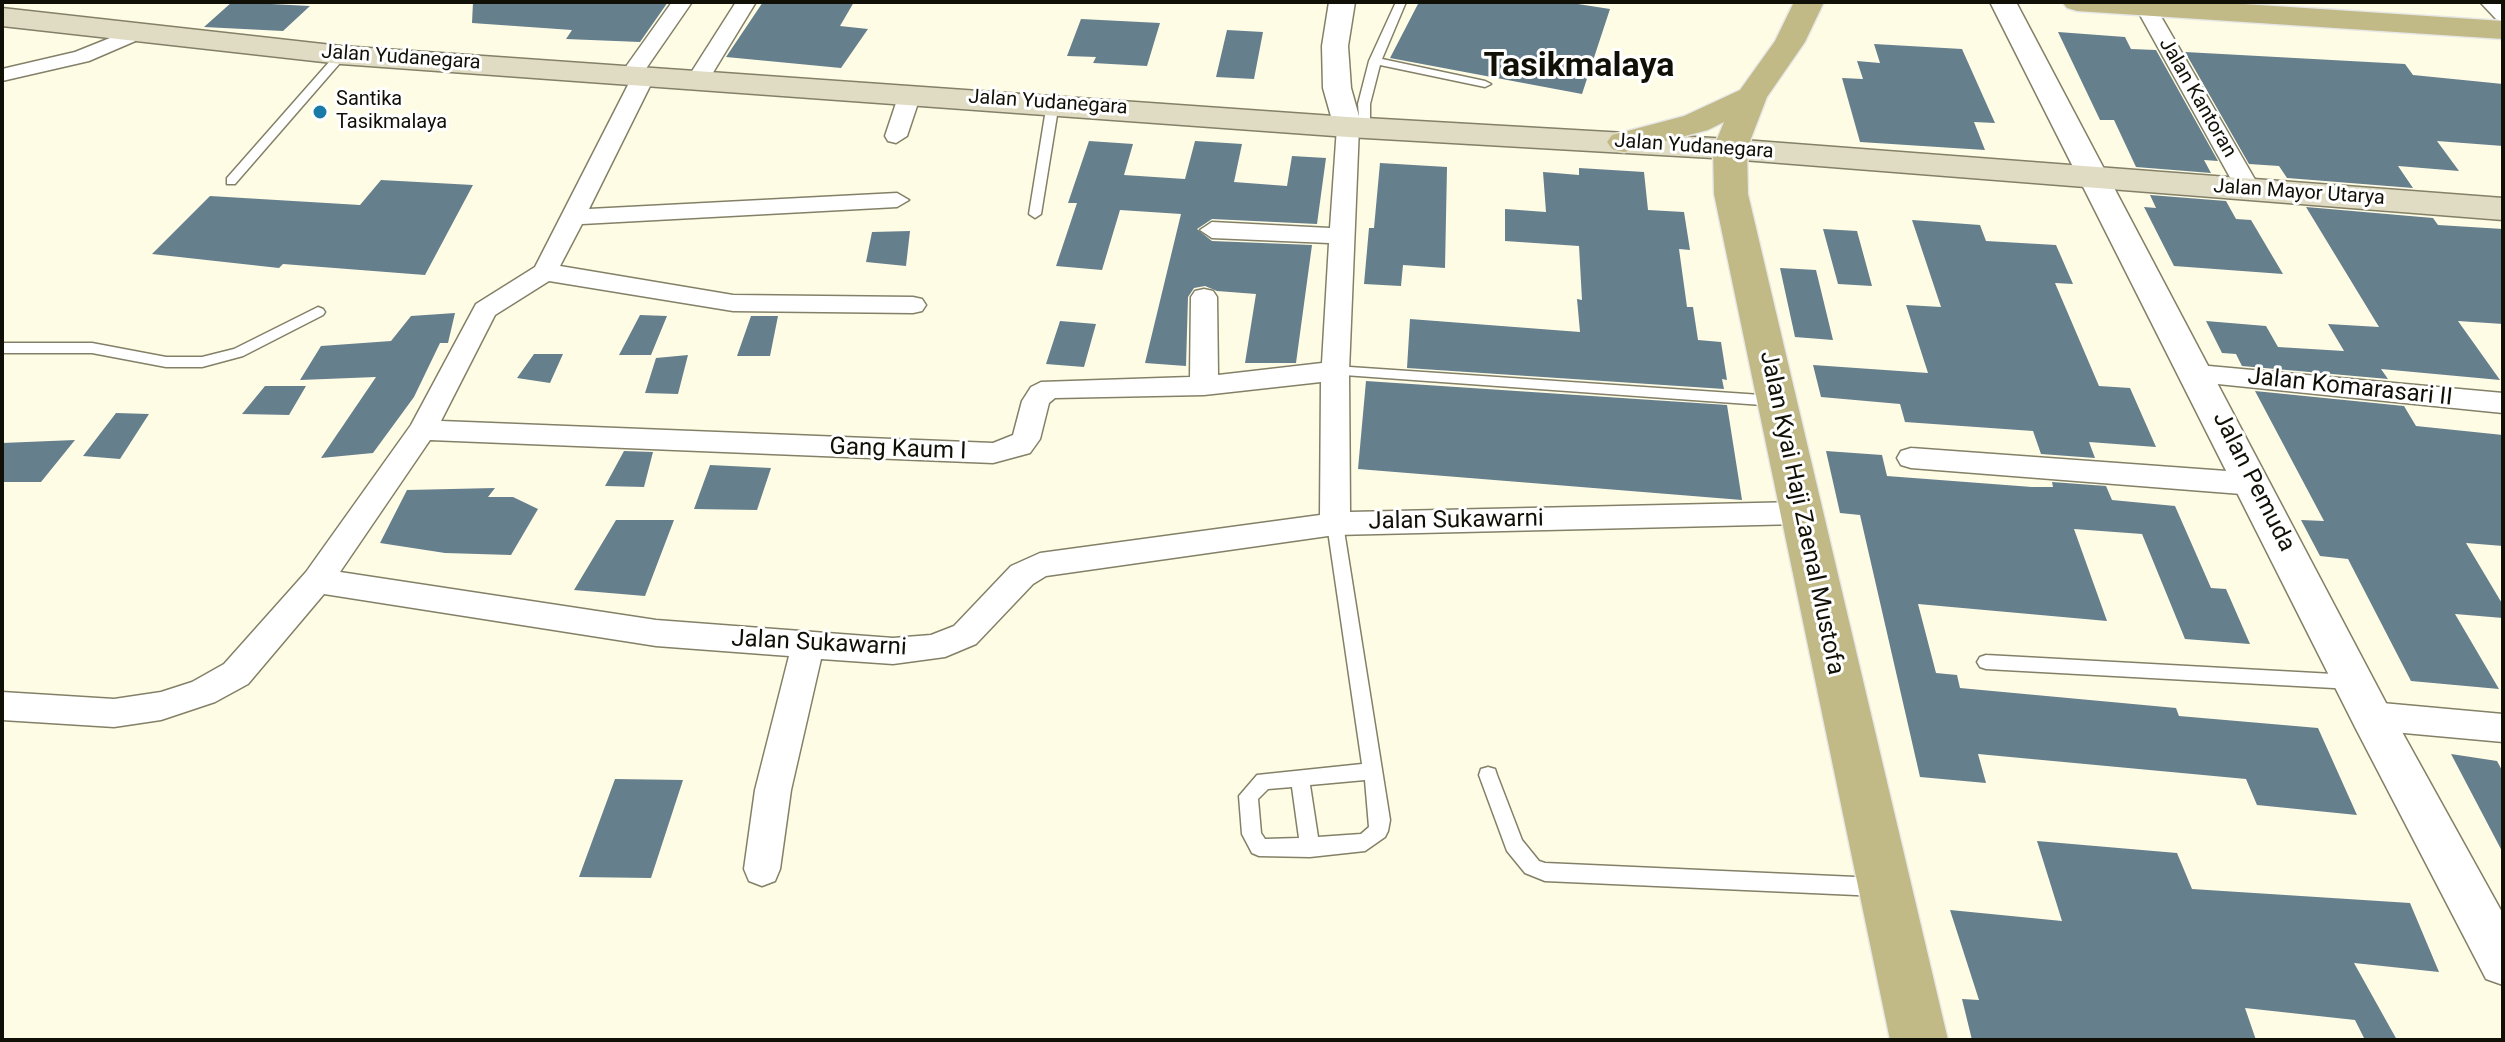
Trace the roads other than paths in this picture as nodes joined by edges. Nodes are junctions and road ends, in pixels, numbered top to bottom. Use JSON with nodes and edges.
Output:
{"nodes":[{"id":1,"x":682,"y":2,"type":"edge"},
{"id":2,"x":746,"y":2,"type":"edge"},
{"id":3,"x":1342,"y":2,"type":"edge"},
{"id":4,"x":1401,"y":2,"type":"edge"},
{"id":5,"x":1809,"y":2,"type":"edge"},
{"id":6,"x":2003,"y":2,"type":"edge"},
{"id":7,"x":2077,"y":2,"type":"edge"},
{"id":8,"x":2490,"y":2,"type":"edge"},
{"id":9,"x":2158,"y":5,"type":"edge"},
{"id":10,"x":2503,"y":15,"type":"edge"},
{"id":11,"x":2,"y":17,"type":"edge"},
{"id":12,"x":2503,"y":30,"type":"edge"},
{"id":13,"x":140,"y":32,"type":"junction"},
{"id":14,"x":341,"y":55,"type":"junction"},
{"id":15,"x":1375,"y":61,"type":"junction"},
{"id":16,"x":2,"y":75,"type":"edge"},
{"id":17,"x":638,"y":76,"type":"junction"},
{"id":18,"x":698,"y":79,"type":"junction"},
{"id":19,"x":1485,"y":84,"type":"dead end"},
{"id":20,"x":910,"y":94,"type":"junction"},
{"id":21,"x":1751,"y":97,"type":"junction"},
{"id":22,"x":1053,"y":103,"type":"junction"},
{"id":23,"x":1356,"y":127,"type":"junction"},
{"id":24,"x":896,"y":136,"type":"dead end"},
{"id":25,"x":1624,"y":142,"type":"junction"},
{"id":26,"x":1730,"y":149,"type":"junction"},
{"id":27,"x":2094,"y":178,"type":"junction"},
{"id":28,"x":231,"y":181,"type":"dead end"},
{"id":29,"x":2249,"y":190,"type":"junction"},
{"id":30,"x":897,"y":200,"type":"dead end"},
{"id":31,"x":2503,"y":209,"type":"edge"},
{"id":32,"x":1035,"y":214,"type":"dead end"},
{"id":33,"x":571,"y":217,"type":"junction"},
{"id":34,"x":1212,"y":230,"type":"dead end"},
{"id":35,"x":1344,"y":236,"type":"junction"},
{"id":36,"x":545,"y":272,"type":"junction"},
{"id":37,"x":1204,"y":297,"type":"dead end"},
{"id":38,"x":913,"y":305,"type":"dead end"},
{"id":39,"x":318,"y":312,"type":"dead end"},
{"id":40,"x":2,"y":348,"type":"edge"},
{"id":41,"x":1335,"y":371,"type":"junction"},
{"id":42,"x":2198,"y":374,"type":"junction"},
{"id":43,"x":1204,"y":386,"type":"junction"},
{"id":44,"x":1776,"y":401,"type":"junction"},
{"id":45,"x":2503,"y":403,"type":"edge"},
{"id":46,"x":422,"y":430,"type":"junction"},
{"id":47,"x":1911,"y":458,"type":"dead end"},
{"id":48,"x":2254,"y":484,"type":"junction"},
{"id":49,"x":1800,"y":513,"type":"junction"},
{"id":50,"x":1335,"y":524,"type":"junction"},
{"id":51,"x":317,"y":581,"type":"junction"},
{"id":52,"x":808,"y":647,"type":"junction"},
{"id":53,"x":1986,"y":662,"type":"dead end"},
{"id":54,"x":2353,"y":682,"type":"junction"},
{"id":55,"x":2,"y":706,"type":"edge"},
{"id":56,"x":2371,"y":716,"type":"junction"},
{"id":57,"x":2503,"y":728,"type":"edge"},
{"id":58,"x":1372,"y":771,"type":"junction"},
{"id":59,"x":1488,"y":775,"type":"dead end"},
{"id":60,"x":1300,"y":779,"type":"junction"},
{"id":61,"x":1310,"y":848,"type":"junction"},
{"id":62,"x":762,"y":869,"type":"dead end"},
{"id":63,"x":1883,"y":887,"type":"junction"},
{"id":64,"x":2503,"y":962,"type":"edge"},
{"id":65,"x":1919,"y":1040,"type":"edge"}],
"edges":[{"from":1,"to":17,"type":"street"},
{"from":2,"to":18,"type":"street"},
{"from":3,"to":23,"type":"street"},
{"from":4,"to":15,"type":"lane"},
{"from":5,"to":21,"type":"main road","name":"Jalan Kyai Haji Zaenal Mustofa"},
{"from":6,"to":27,"type":"street","name":"Jalan Pemuda"},
{"from":7,"to":9,"type":"main road"},
{"from":8,"to":10,"type":"street"},
{"from":9,"to":12,"type":"main road"},
{"from":9,"to":29,"type":"street","name":"Jalan Kantoran"},
{"from":11,"to":13,"type":"main road","name":"Jalan Yudanegara"},
{"from":13,"to":14,"type":"main road","name":"Jalan Yudanegara"},
{"from":13,"to":16,"type":"street"},
{"from":14,"to":17,"type":"main road","name":"Jalan Yudanegara"},
{"from":14,"to":28,"type":"lane"},
{"from":15,"to":19,"type":"lane"},
{"from":15,"to":23,"type":"lane"},
{"from":17,"to":18,"type":"main road","name":"Jalan Yudanegara"},
{"from":17,"to":33,"type":"street"},
{"from":18,"to":20,"type":"main road","name":"Jalan Yudanegara"},
{"from":20,"to":22,"type":"main road","name":"Jalan Yudanegara"},
{"from":20,"to":24,"type":"street"},
{"from":21,"to":25,"type":"main road"},
{"from":21,"to":26,"type":"main road","name":"Jalan Kyai Haji Zaenal Mustofa"},
{"from":22,"to":23,"type":"main road","name":"Jalan Yudanegara"},
{"from":22,"to":32,"type":"lane"},
{"from":23,"to":25,"type":"main road","name":"Jalan Yudanegara"},
{"from":23,"to":35,"type":"street"},
{"from":25,"to":26,"type":"main road","name":"Jalan Yudanegara"},
{"from":26,"to":27,"type":"main road","name":"Jalan Yudanegara"},
{"from":26,"to":44,"type":"main road","name":"Jalan Kyai Haji Zaenal Mustofa"},
{"from":27,"to":29,"type":"main road","name":"Jalan Mayor Utarya"},
{"from":27,"to":42,"type":"street","name":"Jalan Pemuda"},
{"from":29,"to":31,"type":"main road","name":"Jalan Mayor Utarya"},
{"from":30,"to":33,"type":"street"},
{"from":33,"to":36,"type":"street"},
{"from":34,"to":35,"type":"street"},
{"from":35,"to":41,"type":"street"},
{"from":36,"to":38,"type":"street"},
{"from":36,"to":46,"type":"street"},
{"from":37,"to":43,"type":"street"},
{"from":39,"to":40,"type":"lane"},
{"from":41,"to":43,"type":"street","name":"Gang Kaum I"},
{"from":41,"to":44,"type":"lane"},
{"from":41,"to":50,"type":"street"},
{"from":42,"to":45,"type":"street","name":"Jalan Komarasari II"},
{"from":42,"to":48,"type":"street","name":"Jalan Pemuda"},
{"from":43,"to":46,"type":"street","name":"Gang Kaum I"},
{"from":44,"to":49,"type":"main road","name":"Jalan Kyai Haji Zaenal Mustofa"},
{"from":46,"to":51,"type":"street"},
{"from":47,"to":48,"type":"street"},
{"from":48,"to":54,"type":"street","name":"Jalan Pemuda"},
{"from":49,"to":50,"type":"street","name":"Jalan Sukawarni"},
{"from":49,"to":63,"type":"main road","name":"Jalan Kyai Haji Zaenal Mustofa"},
{"from":50,"to":52,"type":"street","name":"Jalan Sukawarni"},
{"from":50,"to":58,"type":"lane"},
{"from":51,"to":52,"type":"street","name":"Jalan Sukawarni"},
{"from":51,"to":55,"type":"street"},
{"from":52,"to":62,"type":"street"},
{"from":53,"to":54,"type":"lane"},
{"from":54,"to":56,"type":"street","name":"Jalan Pemuda"},
{"from":56,"to":57,"type":"street"},
{"from":56,"to":64,"type":"street","name":"Jalan Pemuda"},
{"from":58,"to":60,"type":"lane"},
{"from":58,"to":61,"type":"lane"},
{"from":59,"to":63,"type":"lane"},
{"from":60,"to":61,"type":"lane"},
{"from":60,"to":61,"type":"lane"},
{"from":63,"to":65,"type":"main road","name":"Jalan Kyai Haji Zaenal Mustofa"}]}
